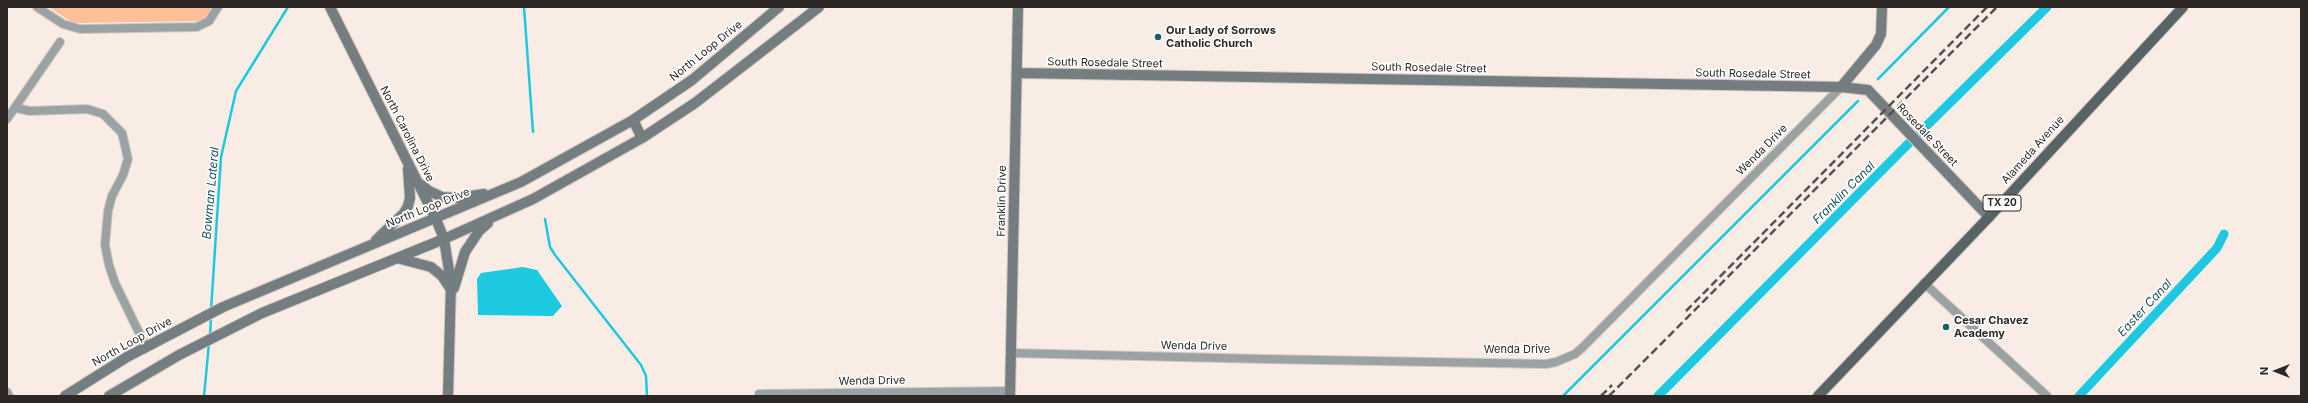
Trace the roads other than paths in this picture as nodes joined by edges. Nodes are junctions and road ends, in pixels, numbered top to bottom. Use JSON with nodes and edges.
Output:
{"nodes":[{"id":1,"x":37,"y":7,"type":"edge"},
{"id":2,"x":218,"y":7,"type":"edge"},
{"id":3,"x":330,"y":7,"type":"edge"},
{"id":4,"x":779,"y":7,"type":"edge"},
{"id":5,"x":819,"y":7,"type":"edge"},
{"id":6,"x":1018,"y":7,"type":"edge"},
{"id":7,"x":1882,"y":7,"type":"edge"},
{"id":8,"x":2183,"y":7,"type":"edge"},
{"id":9,"x":60,"y":42,"type":"dead end"},
{"id":10,"x":1017,"y":73,"type":"junction"},
{"id":11,"x":1841,"y":87,"type":"junction"},
{"id":12,"x":16,"y":108,"type":"junction"},
{"id":13,"x":7,"y":119,"type":"edge"},
{"id":14,"x":633,"y":120,"type":"junction"},
{"id":15,"x":642,"y":138,"type":"junction"},
{"id":16,"x":408,"y":163,"type":"junction"},
{"id":17,"x":418,"y":182,"type":"junction"},
{"id":18,"x":498,"y":192,"type":"junction"},
{"id":19,"x":497,"y":215,"type":"junction"},
{"id":20,"x":1989,"y":217,"type":"junction"},
{"id":21,"x":436,"y":218,"type":"junction"},
{"id":22,"x":444,"y":239,"type":"junction"},
{"id":23,"x":370,"y":245,"type":"junction"},
{"id":24,"x":397,"y":258,"type":"junction"},
{"id":25,"x":1924,"y":283,"type":"junction"},
{"id":26,"x":450,"y":288,"type":"junction"},
{"id":27,"x":450,"y":300,"type":"junction"},
{"id":28,"x":146,"y":347,"type":"junction"},
{"id":29,"x":1011,"y":353,"type":"junction"},
{"id":30,"x":7,"y":392,"type":"edge"},
{"id":31,"x":759,"y":394,"type":"dead end"},
{"id":32,"x":1010,"y":394,"type":"edge"},
{"id":33,"x":9,"y":396,"type":"edge"},
{"id":34,"x":65,"y":396,"type":"edge"},
{"id":35,"x":110,"y":396,"type":"edge"},
{"id":36,"x":448,"y":396,"type":"edge"},
{"id":37,"x":1818,"y":396,"type":"edge"},
{"id":38,"x":2047,"y":396,"type":"edge"}],
"edges":[{"from":1,"to":2,"type":"street"},
{"from":3,"to":16,"type":"main road","name":"North Carolina Drive"},
{"from":4,"to":14,"type":"main road","name":"North Loop Drive"},
{"from":5,"to":15,"type":"main road"},
{"from":6,"to":10,"type":"main road","name":"Franklin Drive"},
{"from":7,"to":11,"type":"main road","name":"Wenda Drive"},
{"from":8,"to":20,"type":"main road","name":"Alameda Avenue","number":"TX 20"},
{"from":9,"to":12,"type":"street"},
{"from":10,"to":11,"type":"main road","name":"South Rosedale Street"},
{"from":10,"to":29,"type":"main road","name":"Franklin Drive"},
{"from":11,"to":20,"type":"main road","name":"Rosedale Street"},
{"from":11,"to":29,"type":"street","name":"Wenda Drive"},
{"from":12,"to":13,"type":"street"},
{"from":12,"to":28,"type":"street"},
{"from":14,"to":15,"type":"main road"},
{"from":14,"to":18,"type":"main road","name":"North Loop Drive"},
{"from":15,"to":19,"type":"main road"},
{"from":16,"to":17,"type":"main road","name":"North Carolina Drive"},
{"from":16,"to":23,"type":"main road"},
{"from":17,"to":18,"type":"main road"},
{"from":17,"to":21,"type":"main road","name":"North Carolina Drive"},
{"from":18,"to":21,"type":"main road","name":"North Loop Drive"},
{"from":19,"to":22,"type":"main road"},
{"from":19,"to":27,"type":"main road"},
{"from":20,"to":25,"type":"main road","name":"Alameda Avenue","number":"TX 20"},
{"from":21,"to":22,"type":"main road","name":"North Carolina Drive"},
{"from":21,"to":23,"type":"main road","name":"North Loop Drive"},
{"from":22,"to":24,"type":"main road"},
{"from":22,"to":26,"type":"main road","name":"North Carolina Drive"},
{"from":23,"to":28,"type":"main road","name":"North Loop Drive"},
{"from":24,"to":26,"type":"main road"},
{"from":24,"to":35,"type":"main road"},
{"from":25,"to":37,"type":"main road","name":"Alameda Avenue","number":"TX 20"},
{"from":25,"to":38,"type":"street"},
{"from":26,"to":27,"type":"main road","name":"North Carolina Drive"},
{"from":27,"to":36,"type":"main road","name":"North Carolina Drive"},
{"from":28,"to":34,"type":"main road","name":"North Loop Drive"},
{"from":29,"to":32,"type":"main road","name":"Franklin Drive"},
{"from":30,"to":33,"type":"street"},
{"from":31,"to":32,"type":"street","name":"Wenda Drive"}]}
